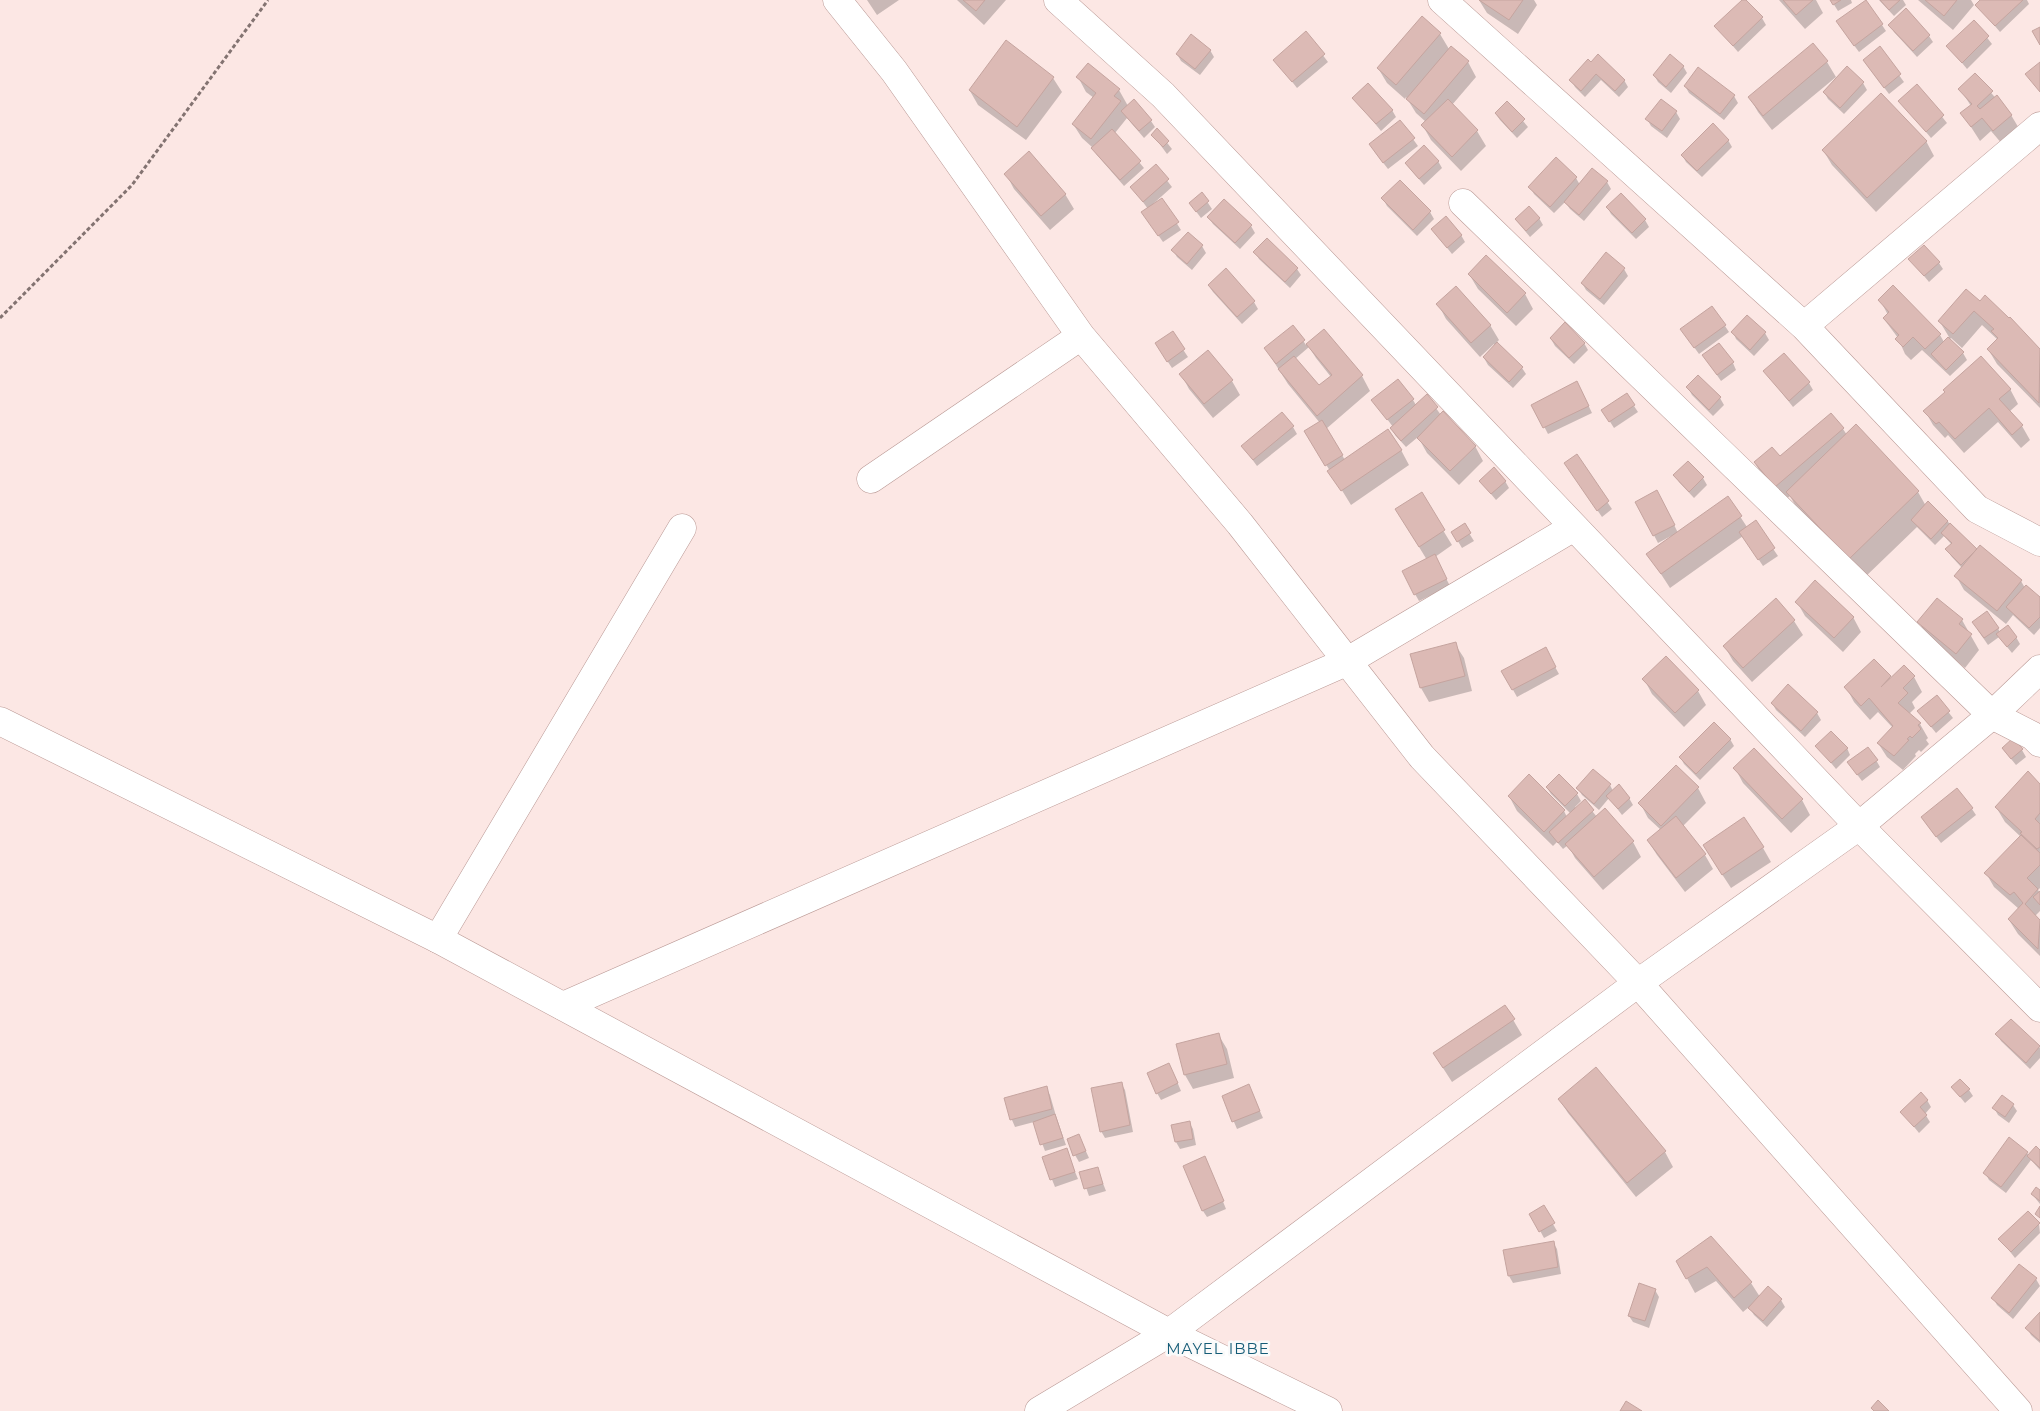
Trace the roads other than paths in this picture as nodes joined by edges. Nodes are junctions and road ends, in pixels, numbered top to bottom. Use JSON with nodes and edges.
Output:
{"nodes":[{"id":1,"x":837,"y":0,"type":"edge"},
{"id":2,"x":1058,"y":0,"type":"edge"},
{"id":3,"x":1442,"y":0,"type":"edge"},
{"id":4,"x":2040,"y":126,"type":"edge"},
{"id":5,"x":1463,"y":203,"type":"dead end"},
{"id":6,"x":1804,"y":326,"type":"junction"},
{"id":7,"x":1081,"y":336,"type":"junction"},
{"id":8,"x":871,"y":479,"type":"dead end"},
{"id":9,"x":1574,"y":527,"type":"junction"},
{"id":10,"x":682,"y":528,"type":"dead end"},
{"id":11,"x":2040,"y":542,"type":"edge"},
{"id":12,"x":1346,"y":662,"type":"junction"},
{"id":13,"x":2040,"y":669,"type":"edge"},
{"id":14,"x":1992,"y":715,"type":"junction"},
{"id":15,"x":0,"y":721,"type":"edge"},
{"id":16,"x":2040,"y":743,"type":"edge"},
{"id":17,"x":1859,"y":826,"type":"junction"},
{"id":18,"x":438,"y":938,"type":"junction"},
{"id":19,"x":1638,"y":983,"type":"junction"},
{"id":20,"x":563,"y":1006,"type":"junction"},
{"id":21,"x":2040,"y":1008,"type":"edge"},
{"id":22,"x":1169,"y":1334,"type":"junction"},
{"id":23,"x":1039,"y":1411,"type":"edge"},
{"id":24,"x":1328,"y":1411,"type":"edge"},
{"id":25,"x":2018,"y":1411,"type":"edge"}],
"edges":[{"from":1,"to":7,"type":"street"},
{"from":2,"to":9,"type":"street"},
{"from":3,"to":6,"type":"street"},
{"from":4,"to":6,"type":"street"},
{"from":5,"to":14,"type":"street"},
{"from":6,"to":11,"type":"street"},
{"from":7,"to":8,"type":"street"},
{"from":7,"to":12,"type":"street"},
{"from":9,"to":12,"type":"street"},
{"from":9,"to":17,"type":"street"},
{"from":10,"to":18,"type":"street"},
{"from":12,"to":19,"type":"street"},
{"from":12,"to":20,"type":"street"},
{"from":13,"to":14,"type":"street"},
{"from":14,"to":16,"type":"street"},
{"from":14,"to":17,"type":"street"},
{"from":15,"to":18,"type":"street"},
{"from":17,"to":19,"type":"street"},
{"from":17,"to":21,"type":"street"},
{"from":18,"to":20,"type":"street"},
{"from":19,"to":22,"type":"street"},
{"from":19,"to":25,"type":"street"},
{"from":20,"to":22,"type":"street"},
{"from":22,"to":23,"type":"street"},
{"from":22,"to":24,"type":"street"}]}
